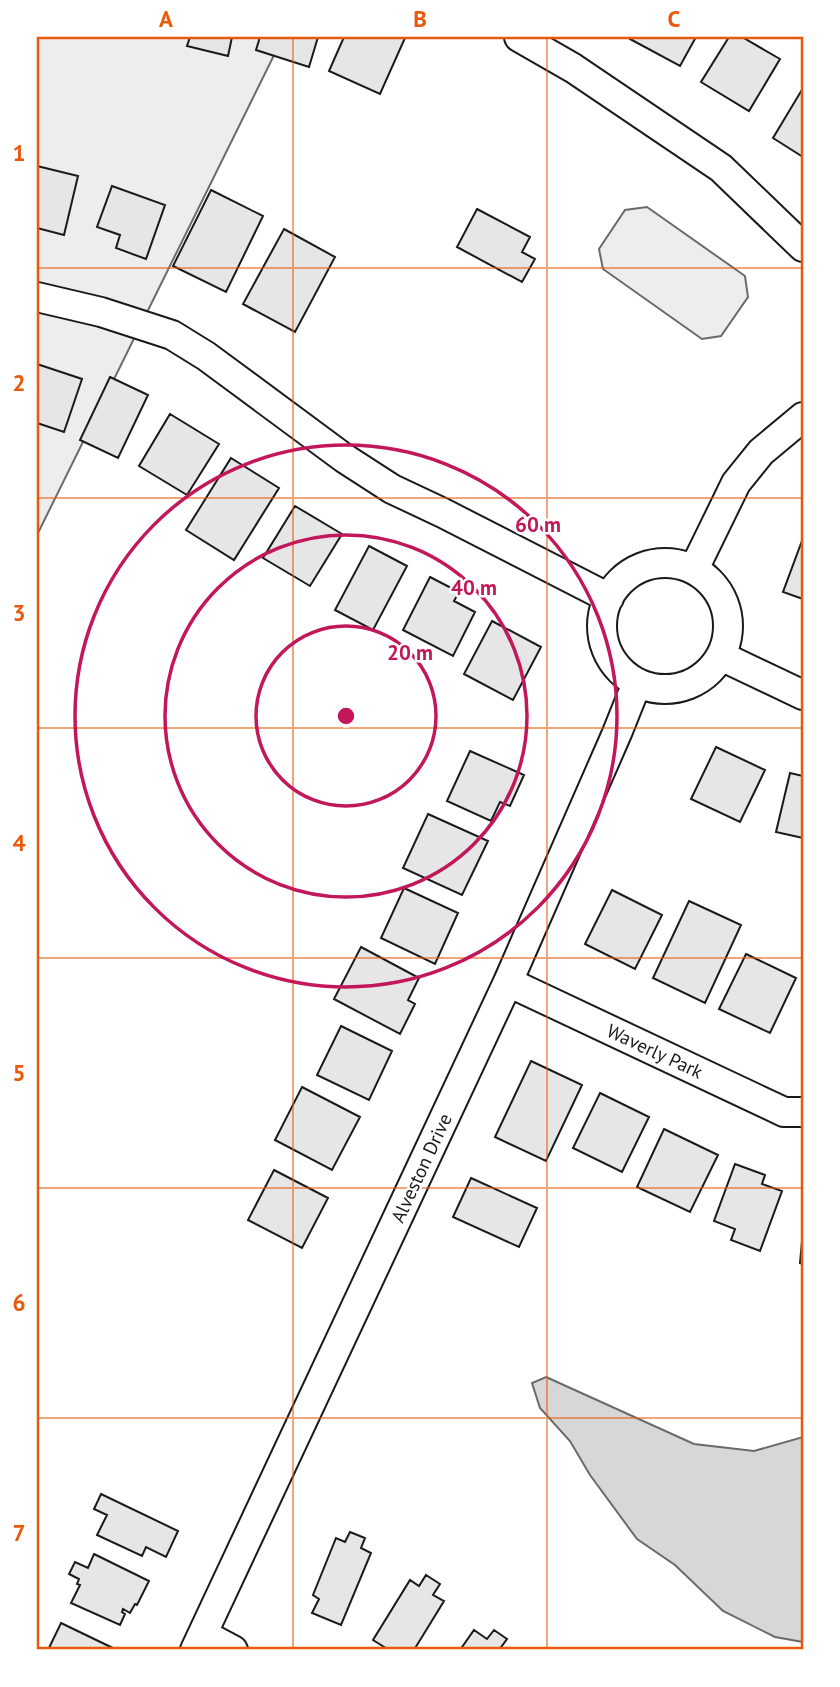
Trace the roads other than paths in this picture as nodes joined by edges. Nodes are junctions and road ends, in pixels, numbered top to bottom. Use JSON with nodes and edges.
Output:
{"nodes":[{"id":1,"x":519,"y":37,"type":"edge"},
{"id":2,"x":803,"y":247,"type":"edge"},
{"id":3,"x":37,"y":297,"type":"edge"},
{"id":4,"x":803,"y":417,"type":"edge"},
{"id":5,"x":694,"y":569,"type":"junction"},
{"id":6,"x":609,"y":598,"type":"junction"},
{"id":7,"x":721,"y":656,"type":"junction"},
{"id":8,"x":637,"y":683,"type":"junction"},
{"id":9,"x":803,"y":695,"type":"edge"},
{"id":10,"x":508,"y":982,"type":"junction"},
{"id":11,"x":803,"y":1112,"type":"edge"},
{"id":12,"x":199,"y":1642,"type":"edge"},
{"id":13,"x":233,"y":1650,"type":"edge"}],
"edges":[{"from":1,"to":2,"type":"street"},
{"from":3,"to":6,"type":"street"},
{"from":4,"to":5,"type":"street"},
{"from":5,"to":6,"type":"street"},
{"from":5,"to":7,"type":"street"},
{"from":6,"to":8,"type":"street"},
{"from":7,"to":8,"type":"street"},
{"from":7,"to":9,"type":"street"},
{"from":8,"to":10,"type":"street","name":"Alveston Drive"},
{"from":10,"to":11,"type":"street","name":"Waverly Park"},
{"from":10,"to":12,"type":"street","name":"Alveston Drive"},
{"from":12,"to":13,"type":"street"}]}
